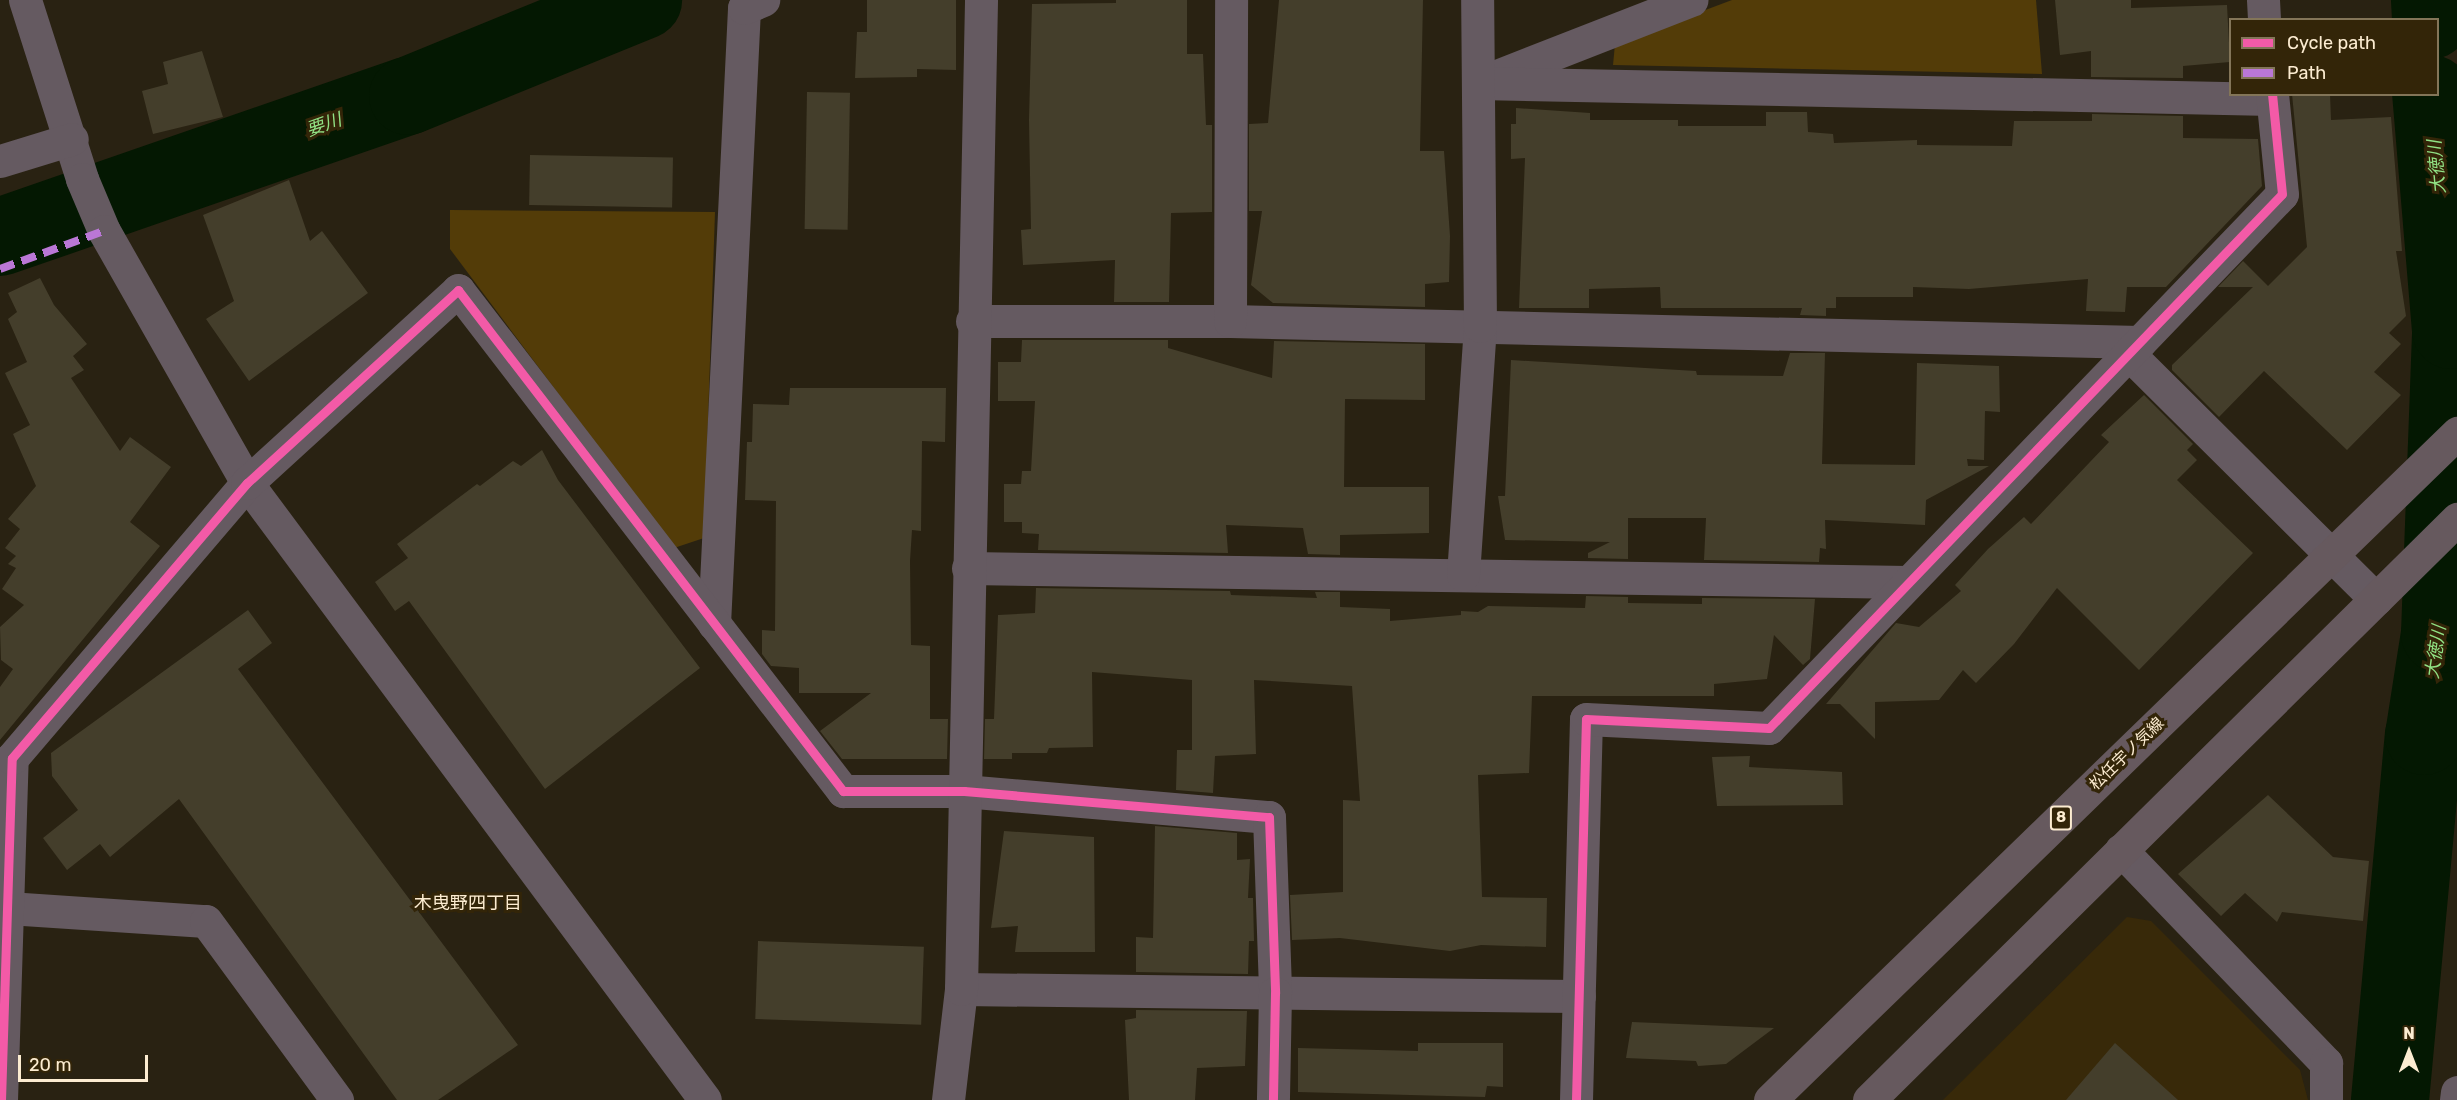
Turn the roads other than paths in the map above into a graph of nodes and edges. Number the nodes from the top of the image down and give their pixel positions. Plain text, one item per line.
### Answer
1 (26, 0) edge
2 (762, 0) edge
3 (981, 0) edge
4 (1231, 0) edge
5 (1477, 0) edge
6 (1690, 0) edge
7 (2263, 0) edge
8 (2264, 18) edge
9 (1478, 83) junction
10 (2272, 97) edge
11 (72, 139) junction
12 (0, 161) edge
13 (972, 321) junction
14 (1230, 321) junction
15 (1480, 326) junction
16 (2134, 348) junction
17 (2457, 432) edge
18 (247, 483) junction
19 (2457, 519) edge
20 (2343, 545) junction
21 (968, 568) junction
22 (1463, 575) junction
23 (1908, 582) junction
24 (2369, 605) junction
25 (714, 624) junction
26 (964, 791) junction
27 (2121, 850) junction
28 (8, 908) junction
29 (961, 989) junction
30 (1275, 993) junction
31 (1579, 996) junction
32 (2457, 1092) edge
33 (1, 1100) edge
34 (337, 1100) edge
35 (705, 1100) edge
36 (948, 1100) edge
37 (1274, 1100) edge
38 (1576, 1100) edge
39 (1770, 1100) edge
40 (1869, 1100) edge
41 (2326, 1100) edge
42 (2456, 1100) edge

1 - 11 street
2 - 25 street
3 - 13 street
4 - 14 street
5 - 9 street
6 - 9 street
7 - 8 street
9 - 10 street
9 - 15 street
10 - 16 street
11 - 12 street
11 - 18 street
13 - 14 street
13 - 21 street
14 - 15 street
15 - 16 street
15 - 22 street
16 - 20 street
16 - 23 street
17 - 20 main road, 松任宇ノ気線 / 8
18 - 25 street
18 - 28 street
18 - 35 street
19 - 24 main road
20 - 24 street
20 - 39 main road, 松任宇ノ気線 / 8
21 - 22 street
21 - 26 street
22 - 23 street
23 - 31 street
24 - 27 main road
25 - 26 street
26 - 29 street
26 - 30 street
27 - 40 main road
27 - 41 street
28 - 33 street
28 - 34 street
29 - 30 street
29 - 36 street
30 - 31 street
30 - 37 street
31 - 38 street
32 - 42 street

